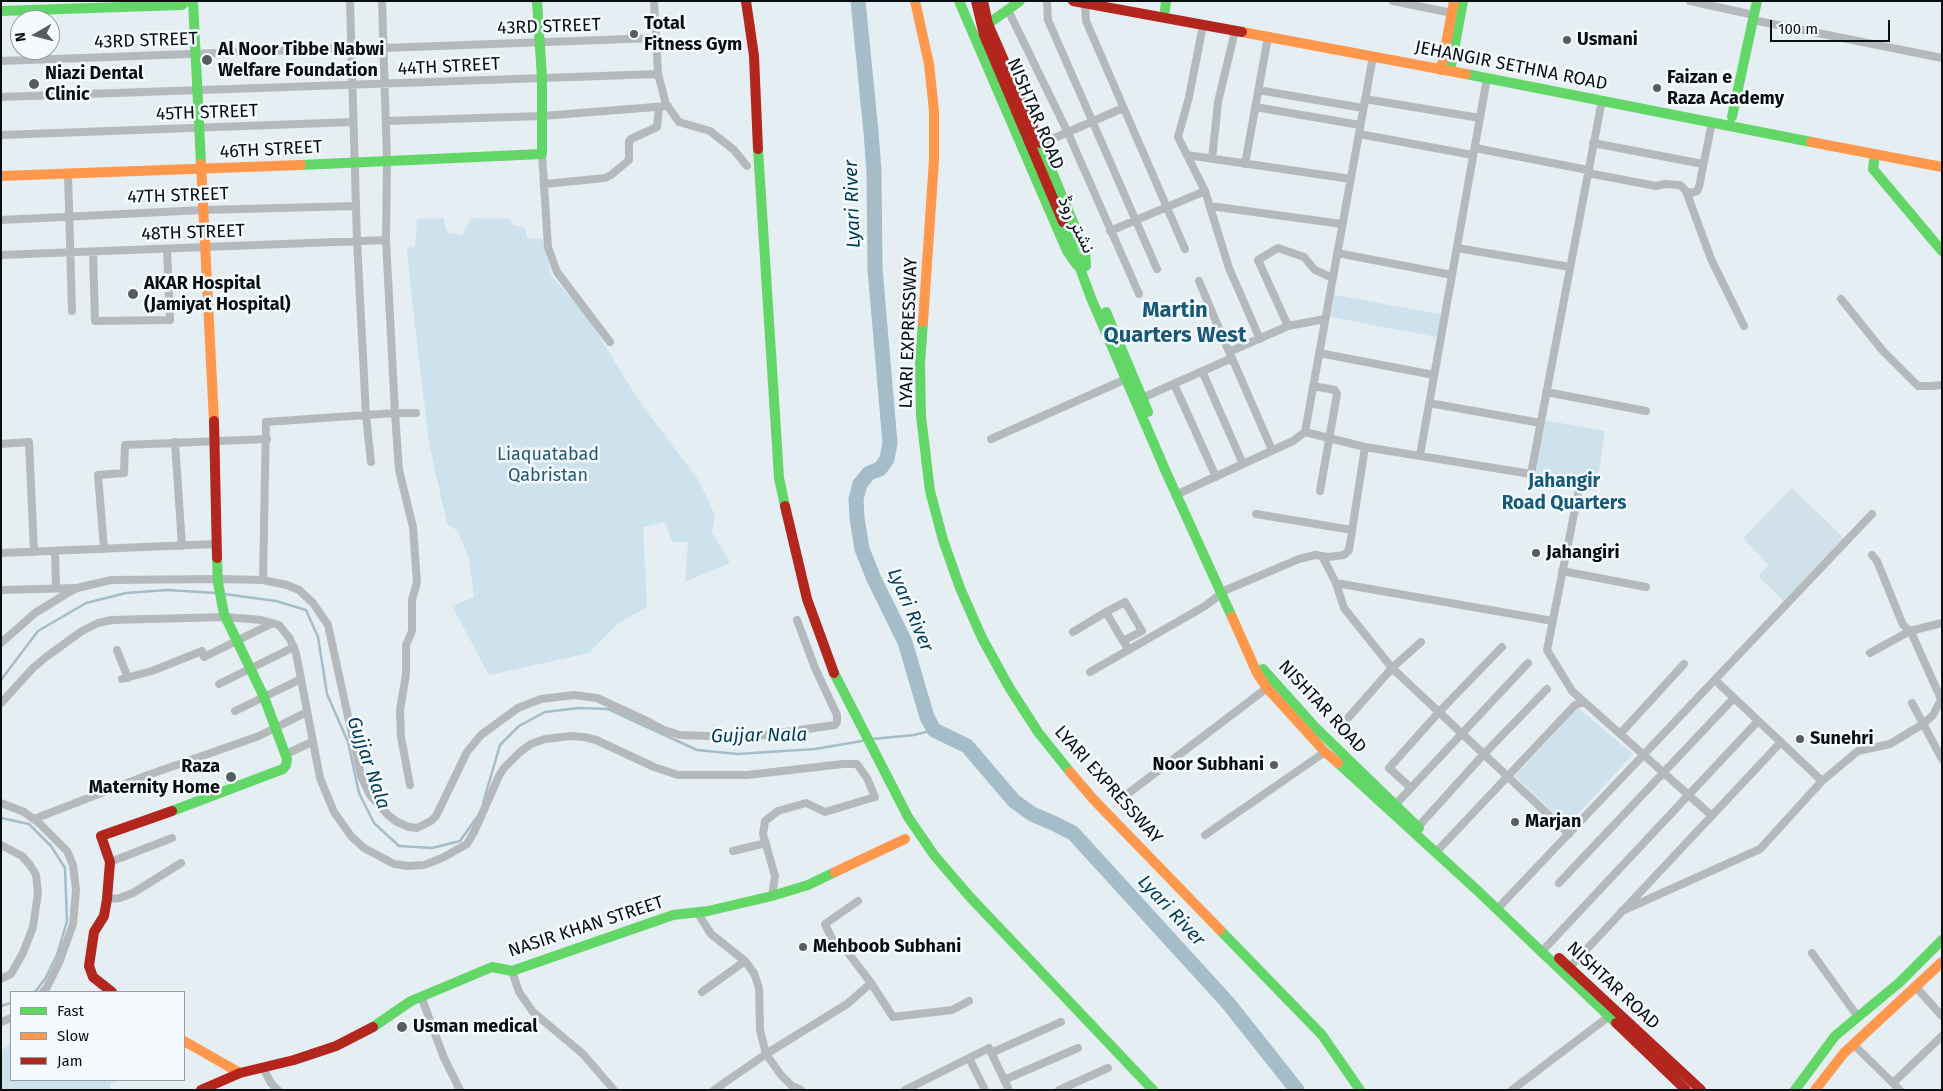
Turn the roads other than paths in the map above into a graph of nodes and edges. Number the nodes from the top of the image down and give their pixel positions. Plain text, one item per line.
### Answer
1 (186, 1) edge
2 (193, 1) edge
3 (350, 1) edge
4 (382, 1) edge
5 (537, 1) edge
6 (654, 1) edge
7 (746, 1) edge
8 (915, 1) edge
9 (958, 1) edge
10 (976, 1) edge
11 (983, 1) edge
12 (1020, 1) edge
13 (1047, 1) edge
14 (1072, 1) edge
15 (1123, 1) edge
16 (1393, 1) edge
17 (1454, 1) edge
18 (1463, 1) edge
19 (1690, 1) edge
20 (1757, 1) edge
21 (1086, 4) junction
22 (1165, 5) edge
23 (1008, 10) junction
24 (1, 11) edge
25 (1452, 13) junction
26 (1753, 18) junction
27 (988, 24) junction
28 (1203, 25) junction
29 (1235, 31) junction
30 (1268, 37) junction
31 (656, 38) junction
32 (540, 42) junction
33 (352, 48) junction
34 (384, 48) junction
35 (195, 54) junction
36 (1373, 56) junction
37 (1942, 58) edge
38 (1, 60) edge
39 (1446, 66) junction
40 (658, 74) junction
41 (542, 78) junction
42 (1487, 78) junction
43 (353, 85) junction
44 (385, 85) junction
45 (197, 90) junction
46 (1258, 90) junction
47 (1, 97) edge
48 (1365, 99) junction
49 (1602, 100) junction
50 (668, 106) junction
51 (659, 107) junction
52 (1255, 107) junction
53 (1122, 108) junction
54 (1363, 108) junction
55 (542, 116) junction
56 (1732, 117) junction
57 (1480, 118) junction
58 (386, 121) junction
59 (354, 122) junction
60 (1092, 122) junction
61 (1712, 122) junction
62 (1360, 125) junction
63 (199, 128) junction
64 (1068, 133) junction
65 (1359, 134) junction
66 (1, 135) edge
67 (1593, 143) junction
68 (1041, 144) junction
69 (1474, 152) junction
70 (542, 154) junction
71 (1875, 154) junction
72 (1187, 155) junction
73 (1212, 159) junction
74 (1942, 159) edge
75 (387, 162) junction
76 (354, 163) junction
77 (1245, 164) junction
78 (1703, 164) junction
79 (747, 166) dead end
80 (1942, 167) edge
81 (200, 170) junction
82 (1588, 170) junction
83 (68, 174) junction
84 (1, 176) edge
85 (1351, 179) junction
86 (545, 184) junction
87 (1205, 191) junction
88 (1686, 191) junction
89 (356, 206) junction
90 (1210, 206) junction
91 (1165, 208) junction
92 (202, 210) junction
93 (70, 216) junction
94 (1, 220) edge
95 (1135, 220) junction
96 (1342, 224) junction
97 (1110, 231) junction
98 (386, 240) junction
99 (357, 241) junction
100 (204, 247) junction
101 (1457, 248) junction
102 (167, 249) junction
103 (1185, 249) dead end
104 (1942, 251) edge
105 (93, 252) junction
106 (70, 253) junction
107 (1337, 253) junction
108 (1, 255) edge
109 (1085, 267) junction
110 (1570, 267) junction
111 (1157, 269) dead end
112 (1452, 275) junction
113 (1333, 278) junction
114 (1199, 281) dead end
115 (1139, 294) dead end
116 (1841, 299) dead end
117 (72, 311) dead end
118 (1325, 319) junction
119 (1288, 326) junction
120 (1744, 326) dead end
121 (1260, 339) junction
122 (610, 342) dead end
123 (1319, 354) junction
124 (1231, 355) junction
125 (1202, 372) junction
126 (1434, 375) junction
127 (1126, 379) junction
128 (1174, 384) junction
129 (1942, 384) edge
130 (1313, 386) junction
131 (1546, 392) junction
132 (1142, 398) junction
133 (1429, 403) junction
134 (1646, 411) dead end
135 (395, 412) junction
136 (416, 413) dead end
137 (366, 415) junction
138 (1541, 423) junction
139 (1305, 432) junction
140 (1329, 438) junction
141 (267, 439) junction
142 (991, 439) dead end
143 (175, 442) junction
144 (215, 442) junction
145 (1, 444) edge
146 (1365, 447) junction
147 (1272, 450) junction
148 (1420, 455) junction
149 (371, 462) dead end
150 (1243, 464) junction
151 (1216, 477) junction
152 (1579, 489) dead end
153 (1320, 490) dead end
154 (1182, 492) junction
155 (1256, 514) dead end
156 (1872, 514) dead end
157 (1352, 530) junction
158 (216, 544) junction
159 (182, 546) junction
160 (104, 549) junction
161 (55, 551) junction
162 (34, 552) junction
163 (1, 553) edge
164 (1322, 556) junction
165 (1872, 556) dead end
166 (1562, 571) junction
167 (263, 580) junction
168 (218, 581) junction
169 (1336, 583) junction
170 (1646, 587) dead end
171 (56, 588) junction
172 (77, 588) junction
173 (1, 590) edge
174 (1223, 592) junction
175 (1106, 612) junction
176 (225, 616) junction
177 (797, 620) dead end
178 (1553, 621) junction
179 (273, 623) junction
180 (1942, 623) edge
181 (1910, 631) junction
182 (1074, 632) dead end
183 (238, 641) junction
184 (1123, 641) junction
185 (1420, 642) dead end
186 (1, 643) edge
187 (294, 647) junction
188 (1502, 647) dead end
189 (117, 650) dead end
190 (1129, 650) junction
191 (1870, 653) dead end
192 (1528, 663) dead end
193 (1684, 664) dead end
194 (251, 668) junction
195 (1392, 668) junction
196 (1090, 672) dead end
197 (301, 679) junction
198 (1715, 680) junction
199 (219, 684) dead end
200 (1267, 688) junction
201 (1547, 689) dead end
202 (264, 697) junction
203 (1734, 698) junction
204 (1942, 699) edge
205 (1584, 702) junction
206 (1, 703) edge
207 (1912, 703) dead end
208 (235, 711) dead end
209 (307, 712) junction
210 (1439, 712) junction
211 (1348, 718) dead end
212 (1758, 721) junction
213 (1923, 724) junction
214 (276, 727) junction
215 (1461, 733) junction
216 (1620, 734) junction
217 (312, 742) junction
218 (1781, 742) junction
219 (1325, 752) junction
220 (286, 754) junction
221 (1483, 755) junction
222 (1644, 755) junction
223 (1942, 759) edge
224 (1663, 773) junction
225 (1507, 777) junction
226 (1822, 781) junction
227 (410, 785) dead end
228 (1411, 788) junction
229 (1126, 795) dead end
230 (1688, 795) junction
231 (1, 803) edge
232 (1395, 805) junction
233 (1712, 816) junction
234 (34, 819) junction
235 (1418, 827) junction
236 (1569, 834) junction
237 (1205, 835) dead end
238 (172, 838) dead end
239 (905, 839) dead end
240 (766, 843) junction
241 (1, 845) edge
242 (1440, 848) junction
243 (734, 851) dead end
244 (110, 862) junction
245 (182, 863) dead end
246 (1559, 883) dead end
247 (772, 896) junction
248 (107, 899) junction
249 (858, 901) dead end
250 (1501, 905) junction
251 (1622, 911) junction
252 (697, 912) junction
253 (1942, 940) edge
254 (1546, 947) junction
255 (1812, 953) dead end
256 (745, 962) junction
257 (1942, 962) edge
258 (1569, 968) junction
259 (512, 971) junction
260 (1, 979) edge
261 (870, 983) junction
262 (1915, 986) junction
263 (44, 991) edge
264 (111, 991) edge
265 (702, 992) dead end
266 (421, 996) junction
267 (969, 1001) dead end
268 (1612, 1013) junction
269 (1858, 1016) junction
270 (1942, 1016) edge
271 (1061, 1022) dead end
272 (1942, 1036) edge
273 (185, 1042) edge
274 (1854, 1044) junction
275 (1078, 1048) dead end
276 (991, 1053) junction
277 (766, 1054) junction
278 (970, 1058) junction
279 (263, 1068) junction
280 (1108, 1068) dead end
281 (240, 1074) junction
282 (1004, 1080) junction
283 (1893, 1083) junction
284 (1795, 1088) edge
285 (200, 1090) edge
286 (278, 1090) edge
287 (460, 1090) edge
288 (614, 1090) edge
289 (714, 1090) edge
290 (801, 1090) edge
291 (905, 1090) edge
292 (985, 1090) edge
293 (1009, 1090) edge
294 (1059, 1090) edge
295 (1153, 1090) edge
296 (1360, 1090) edge
297 (1512, 1090) edge
298 (1686, 1090) edge
299 (1701, 1090) edge
300 (1815, 1090) edge
301 (1900, 1090) edge

1 - 24 main road
2 - 35 main road
3 - 33 street
4 - 34 street
5 - 32 main road
6 - 31 street
7 - 295 main road
8 - 296 main road, LYARI EXPRESSWAY
9 - 109 main road, نشتر روڈ
10 - 109 main road, NISHTAR ROAD
11 - 27 main road, نشتر روڈ
12 - 23 main road
13 - 60 street
14 - 21 main road, JEHANGIR SETHNA ROAD
15 - 22 main road, JEHANGIR SETHNA ROAD
16 - 25 street
17 - 25 main road
18 - 39 main road
19 - 26 street
20 - 26 main road
21 - 28 main road, JEHANGIR SETHNA ROAD
21 - 53 street
22 - 39 main road, JEHANGIR SETHNA ROAD
23 - 27 main road
23 - 64 street
25 - 39 main road
26 - 37 street
26 - 56 main road
27 - 68 main road, نشتر روڈ
28 - 29 main road, JEHANGIR SETHNA ROAD
28 - 72 street
29 - 30 main road, JEHANGIR SETHNA ROAD
29 - 73 street
30 - 36 main road, JEHANGIR SETHNA ROAD
30 - 46 street
31 - 32 street, 43RD STREET
31 - 40 street
32 - 34 street, 43RD STREET
32 - 41 main road
33 - 35 street, 43RD STREET
33 - 43 street
34 - 44 street
35 - 38 street, 43RD STREET
35 - 45 main road
36 - 39 main road, JEHANGIR SETHNA ROAD
36 - 48 street
39 - 42 main road, JEHANGIR SETHNA ROAD
39 - 56 main road, JEHANGIR SETHNA ROAD
40 - 41 street, 44TH STREET
40 - 50 street
41 - 44 street, 44TH STREET
41 - 55 main road
42 - 49 main road, JEHANGIR SETHNA ROAD
42 - 57 street
43 - 44 street, 44TH STREET
43 - 45 street, 44TH STREET
43 - 59 street
44 - 58 street
45 - 47 street, 44TH STREET
45 - 63 main road
46 - 52 street
46 - 54 street
48 - 54 street
48 - 57 street
49 - 61 main road, JEHANGIR SETHNA ROAD
49 - 67 street
50 - 51 street
50 - 79 street
51 - 55 street
51 - 86 street
52 - 62 street
52 - 77 street
53 - 60 street
53 - 91 street
54 - 62 street
55 - 58 street
55 - 70 main road
56 - 74 main road, JEHANGIR SETHNA ROAD
57 - 69 street
58 - 75 street
59 - 63 street, 45TH STREET
59 - 76 street
60 - 64 street
60 - 95 street
61 - 71 main road, JEHANGIR SETHNA ROAD
61 - 78 street
62 - 65 street
63 - 66 street, 45TH STREET
63 - 81 main road
64 - 68 street
64 - 97 street
65 - 69 street
65 - 85 street
67 - 78 street
67 - 82 street
68 - 109 main road, نشتر روڈ
69 - 82 street
69 - 101 street
70 - 75 main road, 46TH STREET
70 - 86 street
71 - 80 main road, JEHANGIR SETHNA ROAD
71 - 104 main road
72 - 73 street
72 - 87 street
73 - 77 street
75 - 76 main road, 46TH STREET
75 - 98 street
76 - 81 main road, 46TH STREET
76 - 89 street
77 - 85 street
78 - 88 street
81 - 83 main road, 46TH STREET
81 - 92 main road
82 - 88 street
82 - 110 street
83 - 84 main road, 46TH STREET
83 - 93 street
85 - 96 street
86 - 122 street
87 - 90 street
87 - 91 street
88 - 120 street
89 - 92 street, 47TH STREET
89 - 99 street
90 - 96 street
90 - 121 street
91 - 95 street
91 - 103 street
92 - 93 street, 47TH STREET
92 - 100 main road
93 - 94 street, 47TH STREET
93 - 106 street
95 - 97 street
95 - 111 street
96 - 107 street
97 - 115 street
98 - 99 street, 48TH STREET
98 - 135 street
99 - 100 street, 48TH STREET
99 - 137 street
100 - 102 street, 48TH STREET
100 - 144 main road
101 - 110 street
101 - 112 street
102 - 105 street, 48TH STREET
102 - 105 street
105 - 106 street, 48TH STREET
106 - 108 street, 48TH STREET
106 - 117 street
107 - 112 street
107 - 113 street
109 - 127 main road, NISHTAR ROAD
109 - 132 main road, NISHTAR ROAD
110 - 131 street
112 - 126 street
113 - 118 street
113 - 119 street
114 - 124 street
116 - 129 street
118 - 119 street
118 - 123 street
119 - 121 street
121 - 124 street
123 - 126 street
123 - 130 street
124 - 125 street
124 - 147 street
125 - 128 street
125 - 150 street
126 - 133 street
127 - 142 street
127 - 174 main road, NISHTAR ROAD
128 - 132 street
128 - 151 street
130 - 139 street
130 - 140 street
131 - 134 street
131 - 138 street
132 - 154 main road, NISHTAR ROAD
133 - 138 street
133 - 148 street
135 - 136 street
135 - 137 street
135 - 227 street
137 - 141 street
137 - 149 street
138 - 148 street
139 - 140 street
139 - 147 street
140 - 146 street
140 - 153 street
141 - 144 street
141 - 167 street
143 - 144 street
143 - 159 street
143 - 160 street
144 - 158 main road
145 - 162 street
146 - 148 street
146 - 157 street
147 - 150 street
150 - 151 street
151 - 154 street
152 - 166 street
154 - 174 main road, NISHTAR ROAD
155 - 157 street
156 - 198 street
157 - 164 street
158 - 159 street
158 - 168 main road
159 - 160 street
160 - 161 street
161 - 162 street
161 - 171 street
162 - 163 street
164 - 169 street
164 - 174 street
165 - 181 street
166 - 170 street
166 - 178 street
167 - 168 street
167 - 177 street
168 - 172 street
168 - 176 main road
169 - 178 street
169 - 195 street
171 - 172 street
171 - 173 street
172 - 186 street
174 - 190 street
174 - 200 main road, NISHTAR ROAD
174 - 232 main road, NISHTAR ROAD
175 - 182 street
175 - 184 street
175 - 184 street
176 - 179 street
176 - 183 main road
176 - 206 street
178 - 205 street
179 - 183 street
179 - 187 street
180 - 181 street
181 - 191 street
181 - 204 street
183 - 189 street
183 - 194 main road
184 - 190 street
185 - 195 street
187 - 194 street
187 - 197 street
188 - 210 street
190 - 196 street
192 - 215 street
193 - 216 street
194 - 199 street
194 - 202 main road
195 - 210 street
195 - 211 street
197 - 202 street
197 - 209 street
198 - 203 street
198 - 222 street
200 - 219 main road, NISHTAR ROAD
200 - 229 street
201 - 221 street
202 - 208 street
202 - 214 main road
203 - 212 street
203 - 224 street
204 - 213 street
205 - 216 street
205 - 225 street
207 - 213 street
209 - 214 street
209 - 217 street
210 - 215 street
210 - 228 street
212 - 218 street
212 - 230 street
213 - 223 street
213 - 226 street
214 - 220 main road
214 - 234 street
215 - 221 street
215 - 228 street
216 - 222 street
217 - 220 street
217 - 240 street
218 - 226 street
218 - 233 street
219 - 237 street
219 - 268 main road, NISHTAR ROAD
220 - 244 main road
221 - 225 street
221 - 235 street
222 - 224 street
222 - 236 street
224 - 230 street
224 - 246 street
225 - 236 street
225 - 242 street
226 - 251 street
228 - 232 street
230 - 233 street
230 - 254 street
231 - 234 street
232 - 235 main road, NISHTAR ROAD
233 - 251 street
234 - 263 street
235 - 242 main road, NISHTAR ROAD
236 - 250 street
238 - 244 street
239 - 247 main road, NASIR KHAN STREET
240 - 243 street
240 - 247 street
241 - 260 street
242 - 250 main road, NISHTAR ROAD
244 - 248 main road
245 - 248 street
247 - 252 main road, NASIR KHAN STREET
248 - 264 main road
249 - 261 street
250 - 254 main road, NISHTAR ROAD
251 - 258 street
252 - 256 street
252 - 259 main road, NASIR KHAN STREET
253 - 269 main road
254 - 258 main road, NISHTAR ROAD
255 - 269 street
256 - 265 street
256 - 277 street
257 - 262 main road
258 - 268 main road, NISHTAR ROAD
259 - 266 main road, NASIR KHAN STREET
259 - 288 street
261 - 267 street
261 - 277 street
262 - 270 street
262 - 274 main road
266 - 279 main road, NASIR KHAN STREET
266 - 287 street
268 - 297 street
268 - 298 main road, NISHTAR ROAD
268 - 299 main road, NISHTAR ROAD
269 - 284 main road
271 - 276 street
272 - 283 street
273 - 281 main road
274 - 283 street
274 - 300 main road
275 - 282 street
276 - 278 street
276 - 282 street
277 - 289 street
277 - 290 street
278 - 291 street
278 - 292 street
279 - 281 main road, NASIR KHAN STREET
279 - 286 street
280 - 294 street
281 - 285 main road, NASIR KHAN STREET
282 - 293 street
283 - 301 street

